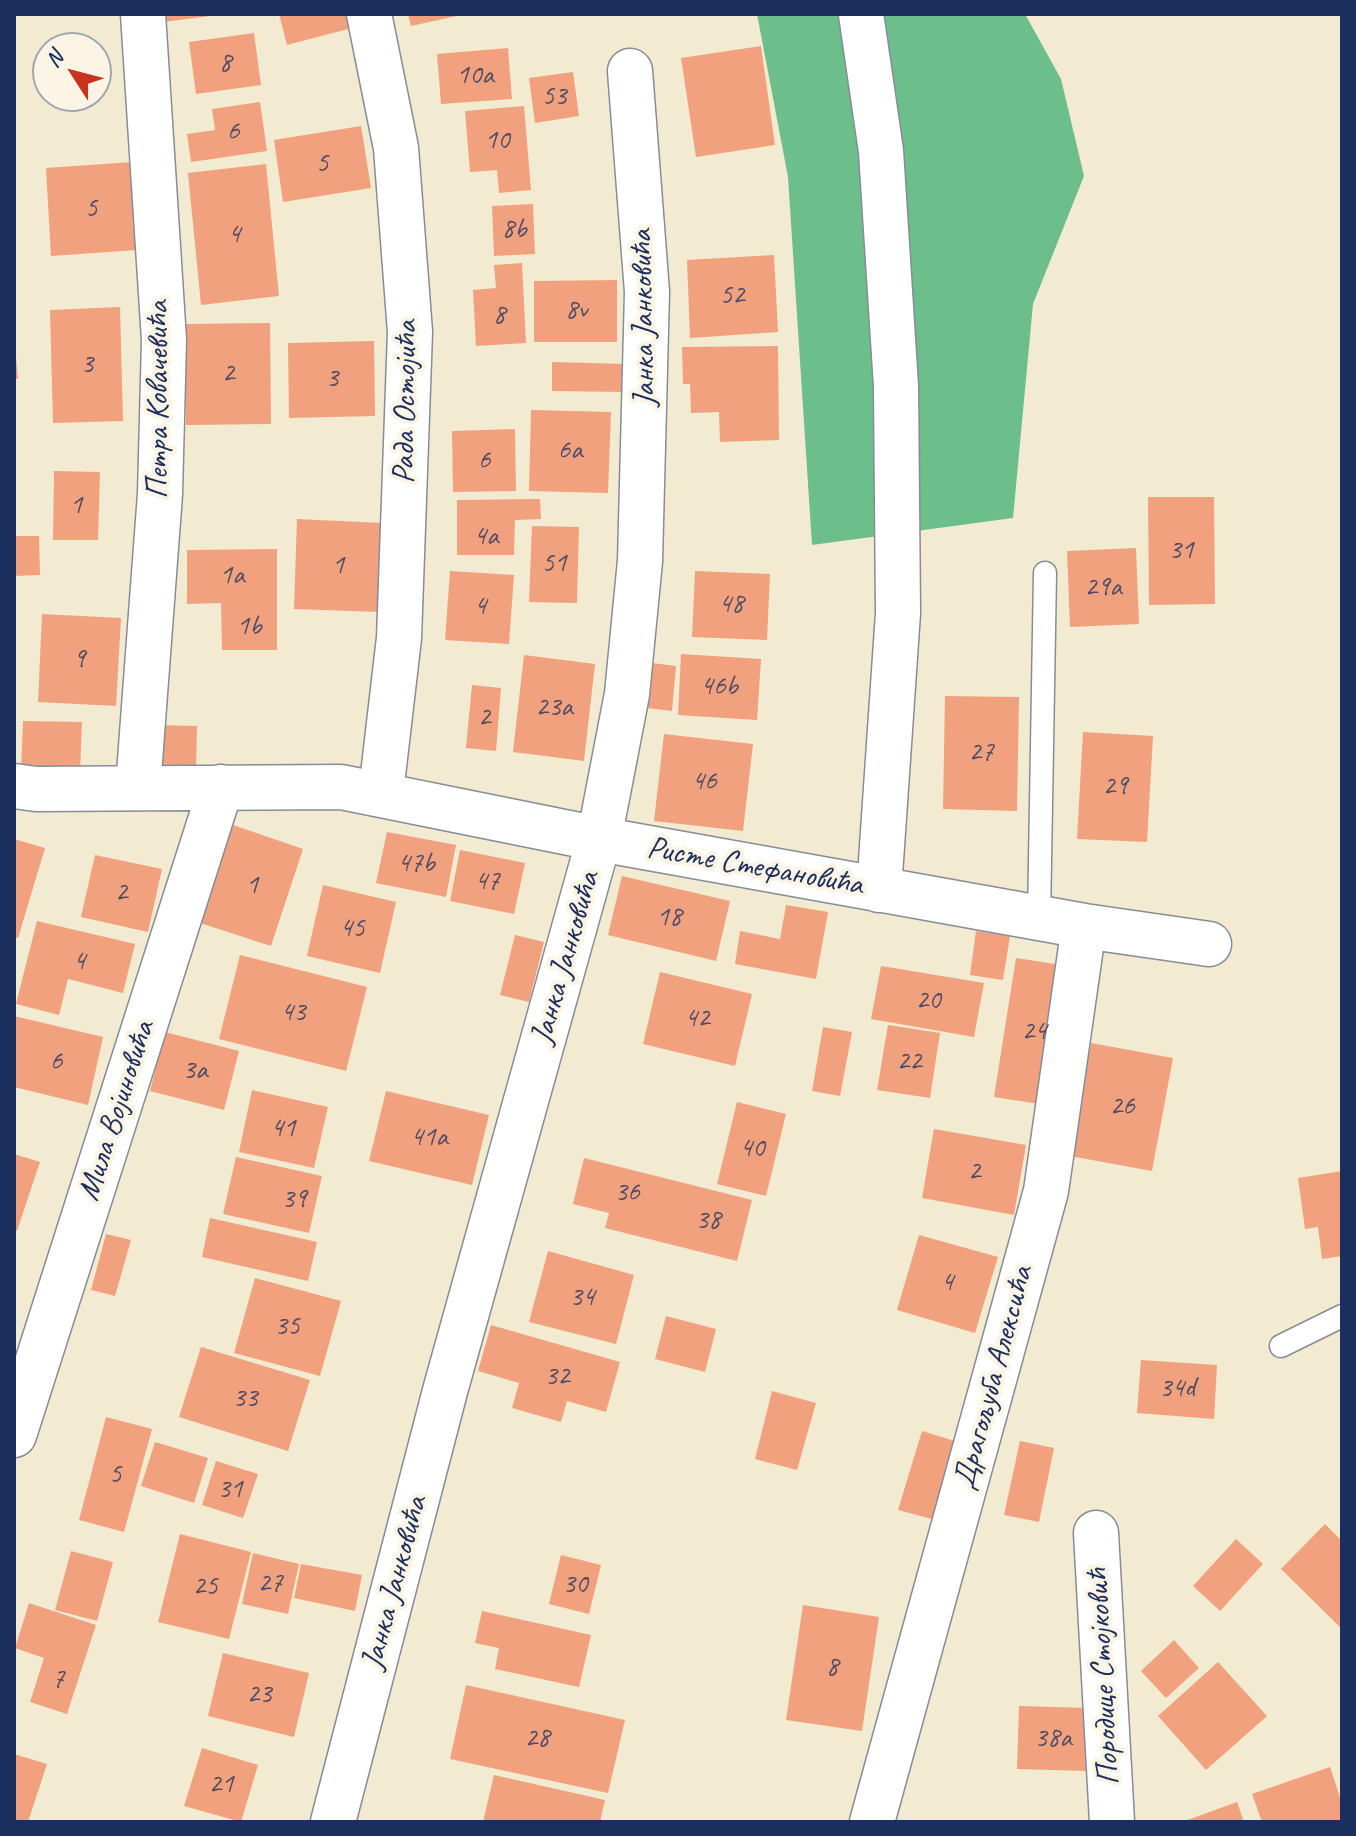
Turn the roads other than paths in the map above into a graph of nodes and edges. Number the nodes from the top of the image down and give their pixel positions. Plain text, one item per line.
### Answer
1 (143, 14) edge
2 (369, 14) edge
3 (861, 14) edge
4 (630, 71) dead end
5 (1045, 573) dead end
6 (14, 786) edge
7 (138, 787) junction
8 (221, 787) junction
9 (381, 792) junction
10 (599, 839) junction
11 (879, 890) junction
12 (1039, 918) junction
13 (1084, 926) junction
14 (1209, 944) dead end
15 (1342, 1316) edge
16 (1281, 1346) dead end
17 (14, 1435) edge
18 (1096, 1533) dead end
19 (333, 1822) edge
20 (872, 1822) edge
21 (1112, 1822) edge

1 - 7 street, Петра Ковачевића
2 - 9 street, Рада Остојића
3 - 11 street
4 - 10 street, Јанка Јанковића
5 - 12 lane
6 - 7 street, Ристе Стефановића
7 - 8 street, Ристе Стефановића
8 - 9 street, Ристе Стефановића
8 - 17 street, Мила Војиновића
9 - 10 street, Ристе Стефановића
10 - 11 street, Ристе Стефановића
10 - 19 street, Јанка Јанковића
11 - 12 street, Ристе Стефановића
12 - 13 street, Ристе Стефановића
13 - 14 street, Ристе Стефановића
13 - 20 street, Драгољуба Алексића
15 - 16 lane
18 - 21 street, Породице Стојковић

